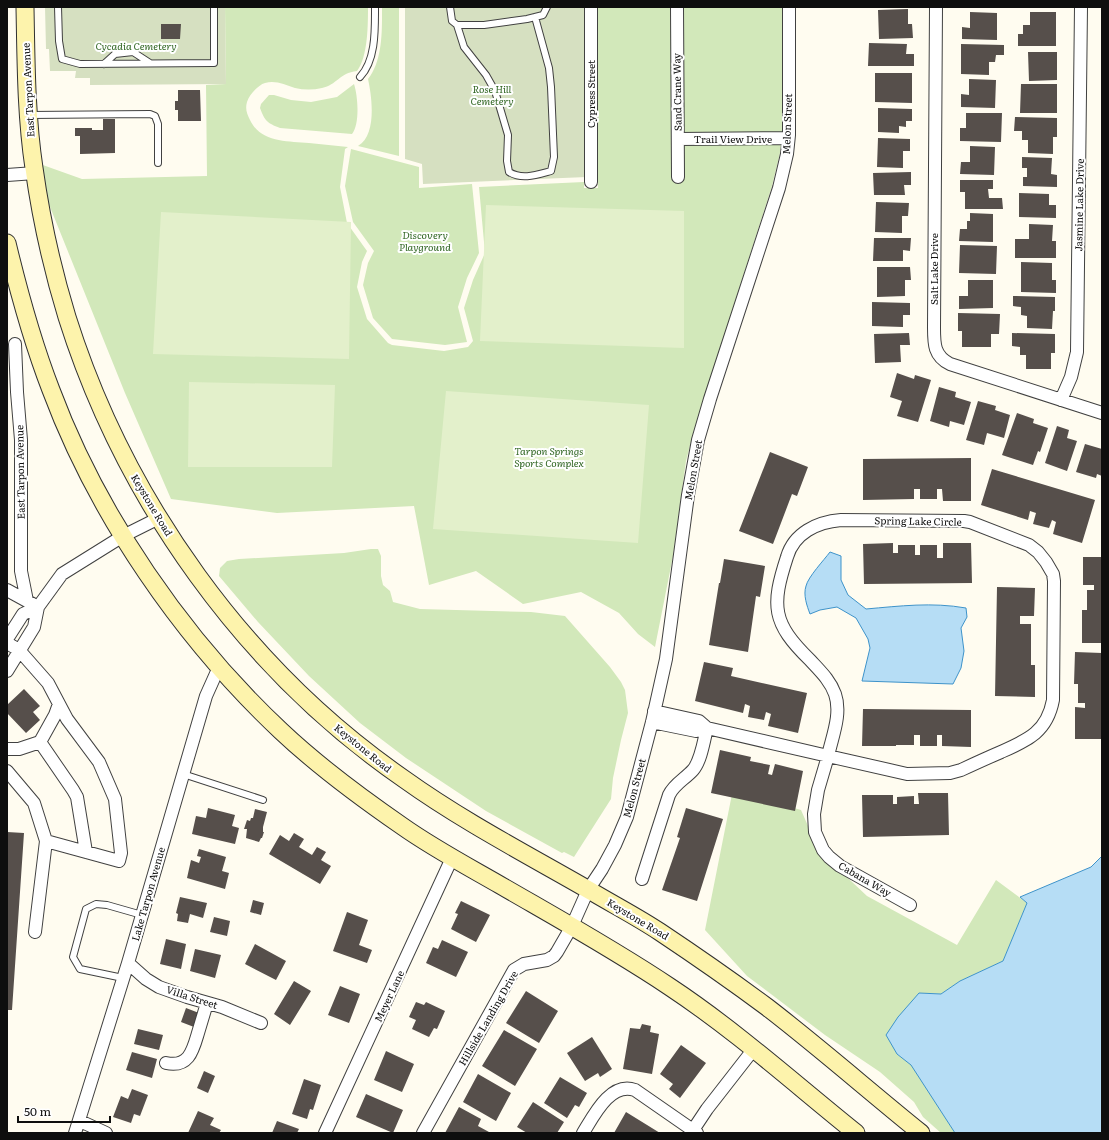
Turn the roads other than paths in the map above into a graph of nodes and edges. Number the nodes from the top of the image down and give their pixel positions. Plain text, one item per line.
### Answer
1 (25, 7) edge
2 (58, 7) edge
3 (214, 7) edge
4 (375, 7) edge
5 (450, 7) edge
6 (547, 7) edge
7 (591, 7) edge
8 (677, 7) edge
9 (789, 7) edge
10 (936, 7) edge
11 (1081, 7) edge
12 (535, 17) junction
13 (457, 25) junction
14 (104, 64) junction
15 (152, 64) junction
16 (360, 77) dead end
17 (28, 114) junction
18 (788, 138) junction
19 (678, 139) junction
20 (158, 163) dead end
21 (35, 172) junction
22 (7, 175) edge
23 (678, 177) dead end
24 (591, 182) dead end
25 (7, 243) edge
26 (15, 344) dead end
27 (1061, 400) junction
28 (1102, 413) edge
29 (159, 518) junction
30 (123, 536) junction
31 (7, 590) edge
32 (27, 601) junction
33 (38, 606) junction
34 (7, 639) edge
35 (7, 643) edge
36 (19, 650) junction
37 (218, 667) junction
38 (7, 671) edge
39 (59, 704) junction
40 (653, 716) junction
41 (707, 728) junction
42 (40, 742) junction
43 (7, 749) edge
44 (828, 756) junction
45 (7, 771) edge
46 (183, 774) junction
47 (263, 800) dead end
48 (46, 841) junction
49 (86, 852) junction
50 (452, 858) junction
51 (642, 879) dead end
52 (588, 890) junction
53 (910, 905) dead end
54 (142, 915) junction
55 (572, 926) junction
56 (35, 932) dead end
57 (128, 963) junction
58 (123, 978) junction
59 (207, 1002) junction
60 (261, 1023) dead end
61 (753, 1050) junction
62 (166, 1063) dead end
63 (80, 1121) junction
64 (695, 1132) edge
65 (75, 1133) edge
66 (106, 1133) edge
67 (325, 1133) edge
68 (423, 1133) edge
69 (583, 1133) edge
70 (856, 1133) edge
71 (921, 1133) edge

1 - 17 main road, East Tarpon Avenue
2 - 14 lane
3 - 15 lane
4 - 16 lane
5 - 13 lane
6 - 12 lane
7 - 24 street, Cypress Street
8 - 19 street, Sand Crane Way
9 - 18 street, Melon Street
10 - 27 street, Salt Lake Drive
11 - 27 street, Jasmine Lake Drive
12 - 13 lane
12 - 13 lane
14 - 15 lane
14 - 15 lane
17 - 20 lane
17 - 21 main road, East Tarpon Avenue
18 - 19 street, Trail View Drive
18 - 40 street, Melon Street
19 - 23 street, Sand Crane Way
21 - 22 street
21 - 29 main road, Keystone Road
25 - 30 main road
26 - 32 street, East Tarpon Avenue
27 - 28 street, Salt Lake Drive
29 - 30 street
29 - 52 main road, Keystone Road
30 - 33 street
30 - 37 main road
31 - 32 street
32 - 33 street
33 - 34 street
33 - 36 street
35 - 36 street
36 - 38 street
36 - 39 street
37 - 46 street, Lake Tarpon Avenue
37 - 50 main road
39 - 42 street
39 - 49 street
40 - 41 street, Spring Lake Circle
40 - 52 street, Melon Street
41 - 44 street, Spring Lake Circle
41 - 51 street
42 - 43 street
42 - 49 street
44 - 44 street, Spring Lake Circle
44 - 53 street, Cabana Way
45 - 48 street
46 - 47 lane
46 - 54 street, Lake Tarpon Avenue
48 - 49 street
48 - 56 street
50 - 55 main road
50 - 67 street, Meyer Lane
52 - 55 street, Melon Street
52 - 71 main road, Keystone Road
54 - 57 street, Lake Tarpon Avenue
54 - 58 lane
55 - 61 main road
55 - 68 street, Hillside Landing Drive
57 - 58 street, Lake Tarpon Avenue
57 - 59 street, Villa Street
58 - 63 street, Lake Tarpon Avenue
59 - 60 street, Villa Street
59 - 62 street
61 - 64 street
61 - 70 main road
63 - 65 street, Lake Tarpon Avenue
63 - 66 street
64 - 69 street

